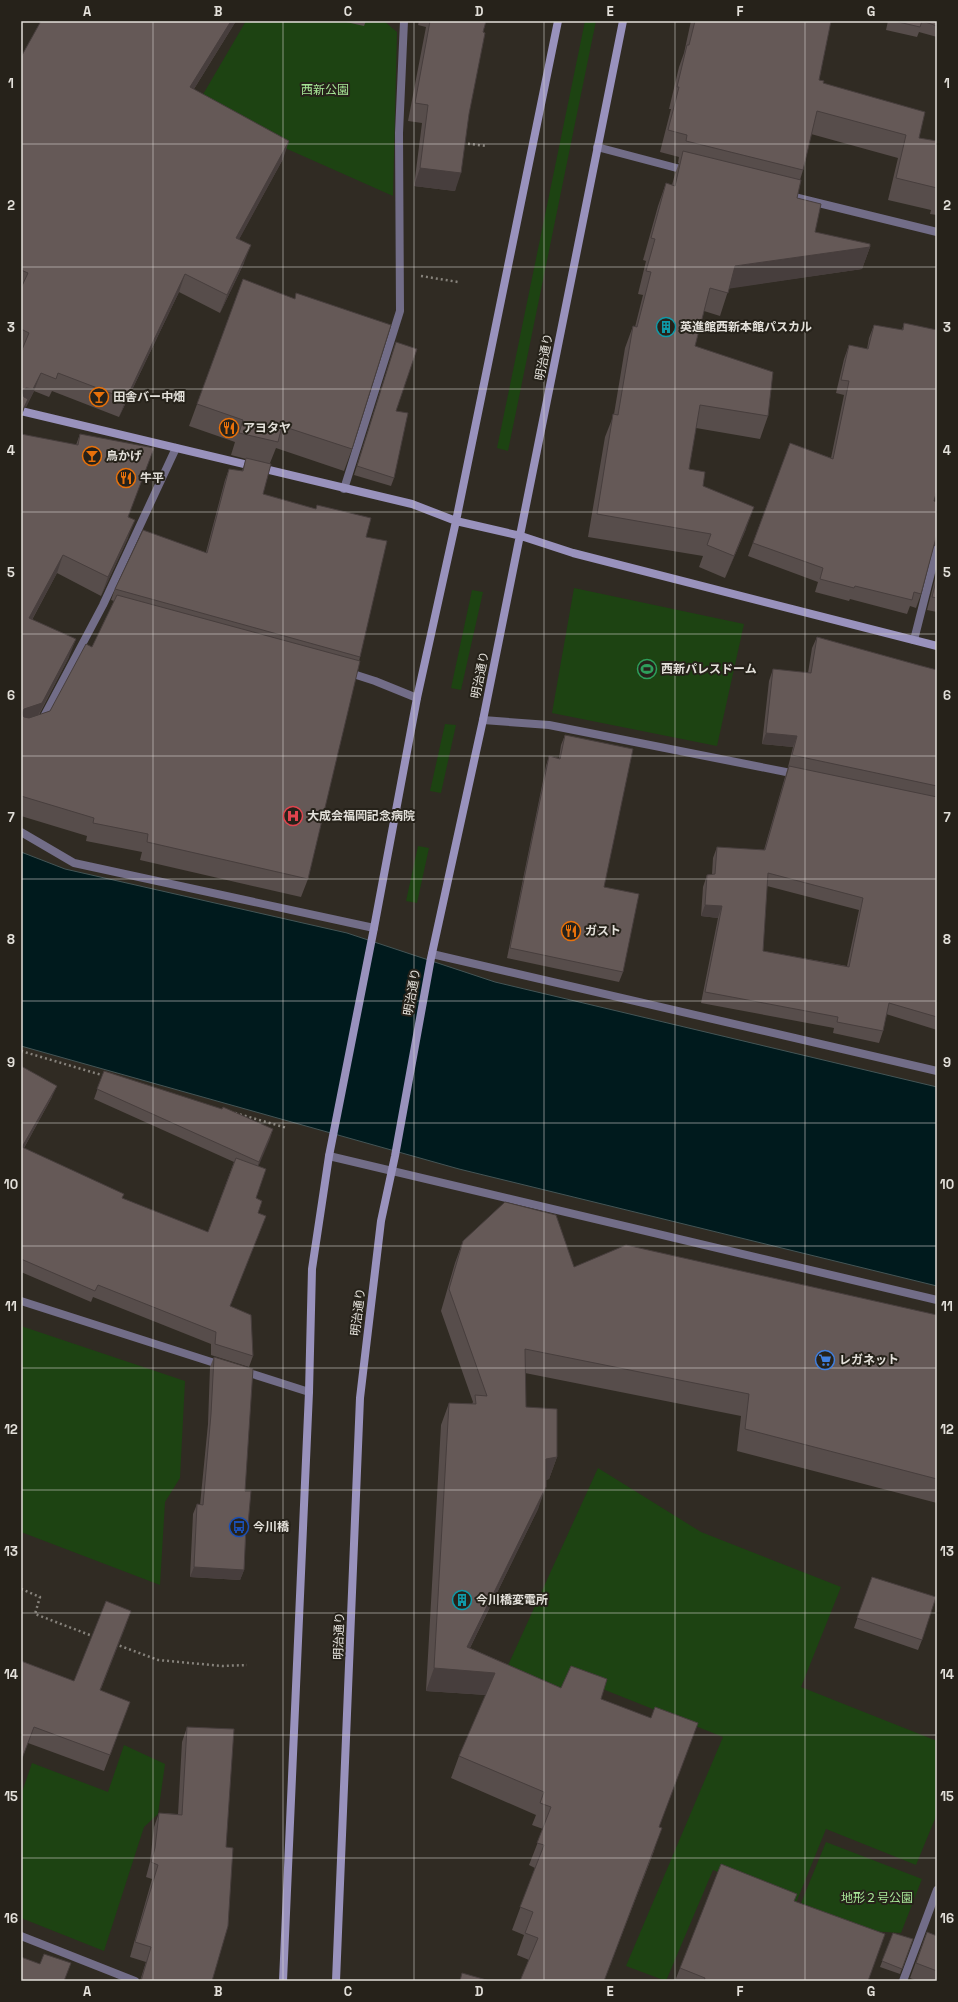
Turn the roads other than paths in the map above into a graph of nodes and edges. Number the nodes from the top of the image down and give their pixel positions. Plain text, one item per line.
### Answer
1 (404, 21) edge
2 (558, 21) edge
3 (622, 21) edge
4 (597, 147) junction
5 (698, 174) edge
6 (775, 192) edge
7 (937, 232) edge
8 (21, 411) edge
9 (176, 448) junction
10 (344, 489) junction
11 (456, 521) junction
12 (521, 536) junction
13 (937, 549) edge
14 (914, 640) junction
15 (937, 646) edge
16 (340, 670) edge
17 (417, 698) junction
18 (483, 720) junction
19 (33, 728) edge
20 (806, 776) edge
21 (21, 832) edge
22 (374, 928) junction
23 (431, 956) junction
24 (937, 1071) edge
25 (329, 1156) junction
26 (392, 1170) junction
27 (937, 1300) edge
28 (21, 1302) edge
29 (309, 1392) junction
30 (937, 1890) edge
31 (21, 1936) edge
32 (135, 1981) edge
33 (283, 1981) edge
34 (336, 1981) edge
35 (903, 1981) edge

1 - 10 street
2 - 11 street
3 - 4 street, 明治通り
4 - 5 street
4 - 12 street, 明治通り
6 - 7 street
8 - 9 street
9 - 10 street
9 - 19 street
10 - 11 street
11 - 12 street
11 - 17 street
12 - 14 street
12 - 18 street, 明治通り
13 - 14 street
14 - 15 street
16 - 17 street
17 - 22 street
18 - 20 street
18 - 23 street, 明治通り
21 - 22 street
22 - 25 street
23 - 24 street
23 - 26 street, 明治通り
25 - 26 street
25 - 29 street
26 - 27 street
26 - 34 street, 明治通り
28 - 29 street
29 - 33 street
30 - 35 street
31 - 32 street

